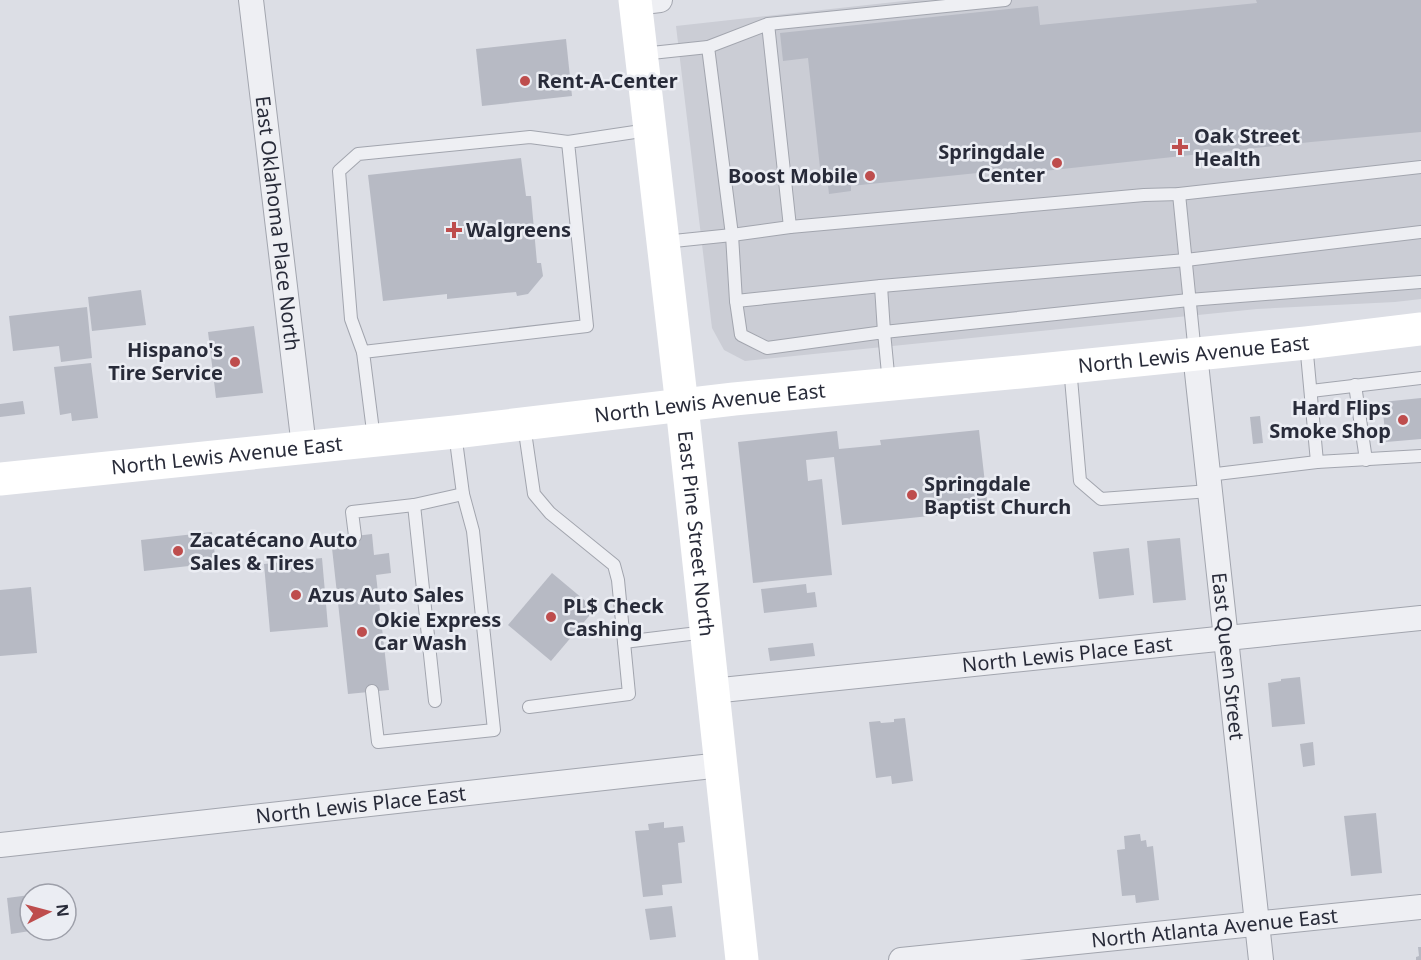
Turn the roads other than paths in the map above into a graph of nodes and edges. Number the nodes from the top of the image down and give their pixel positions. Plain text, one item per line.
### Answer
1 (251, 0) edge
2 (1005, 0) edge
3 (643, 1) edge
4 (768, 24) junction
5 (708, 47) junction
6 (641, 54) junction
7 (650, 130) junction
8 (568, 142) junction
9 (1421, 167) edge
10 (1179, 194) junction
11 (790, 227) junction
12 (1421, 232) edge
13 (732, 235) junction
14 (663, 242) junction
15 (1186, 260) junction
16 (1421, 282) edge
17 (881, 286) junction
18 (1189, 300) junction
19 (736, 301) junction
20 (1421, 329) edge
21 (885, 332) junction
22 (1306, 343) junction
23 (363, 352) junction
24 (1195, 354) junction
25 (1070, 367) junction
26 (1421, 378) edge
27 (889, 385) junction
28 (1356, 385) junction
29 (1311, 391) junction
30 (682, 406) junction
31 (524, 424) junction
32 (455, 432) junction
33 (375, 440) junction
34 (304, 447) junction
35 (1421, 456) edge
36 (1366, 460) junction
37 (1317, 462) junction
38 (0, 479) edge
39 (1209, 483) junction
40 (463, 494) junction
41 (414, 505) junction
42 (355, 536) dead end
43 (1421, 618) edge
44 (706, 632) junction
45 (1227, 639) junction
46 (624, 642) junction
47 (712, 691) junction
48 (372, 692) dead end
49 (435, 701) dead end
50 (529, 707) dead end
51 (721, 765) junction
52 (0, 845) edge
53 (1421, 907) edge
54 (1257, 923) junction
55 (742, 960) edge
56 (902, 960) edge
57 (1261, 960) edge

1 - 34 street, East Oklahoma Place North
2 - 4 lane
3 - 6 main road, East Pine Street North
4 - 5 lane
4 - 11 lane
5 - 6 lane
5 - 13 lane
6 - 7 main road, East Pine Street North
7 - 8 lane
7 - 14 main road, East Pine Street North
8 - 23 lane
8 - 23 lane
9 - 10 lane
10 - 11 lane
10 - 15 lane
11 - 13 lane
12 - 15 lane
13 - 14 lane
13 - 19 lane
14 - 30 main road, East Pine Street North
15 - 17 lane
15 - 18 lane
16 - 18 lane
17 - 19 lane
17 - 21 lane
18 - 21 lane
18 - 24 lane
19 - 21 lane
20 - 22 main road, North Lewis Avenue East
21 - 27 lane
22 - 24 main road, North Lewis Avenue East
22 - 29 lane
23 - 33 lane
24 - 25 main road, North Lewis Avenue East
24 - 39 street, East Queen Street
25 - 27 main road, North Lewis Avenue East
25 - 39 lane
26 - 28 lane
27 - 30 main road, North Lewis Avenue East
28 - 29 lane
28 - 36 lane
29 - 37 lane
30 - 31 main road, North Lewis Avenue East
30 - 44 main road, East Pine Street North
31 - 32 main road, North Lewis Avenue East
31 - 46 lane
32 - 33 main road, North Lewis Avenue East
32 - 40 lane
33 - 34 main road, North Lewis Avenue East
34 - 38 main road, North Lewis Avenue East
35 - 36 lane
36 - 37 lane
37 - 39 lane
39 - 45 street, East Queen Street
40 - 41 lane
40 - 48 lane
41 - 42 lane
41 - 49 lane
43 - 45 street, North Lewis Place East
44 - 46 lane
44 - 47 main road, East Pine Street North
45 - 47 street, North Lewis Place East
45 - 54 street, East Queen Street
46 - 50 lane
47 - 51 main road, East Pine Street North
51 - 52 street, North Lewis Place East
51 - 55 main road, East Pine Street North
53 - 54 street, North Atlanta Avenue East
54 - 56 street, North Atlanta Avenue East
54 - 57 street, East Queen Street

